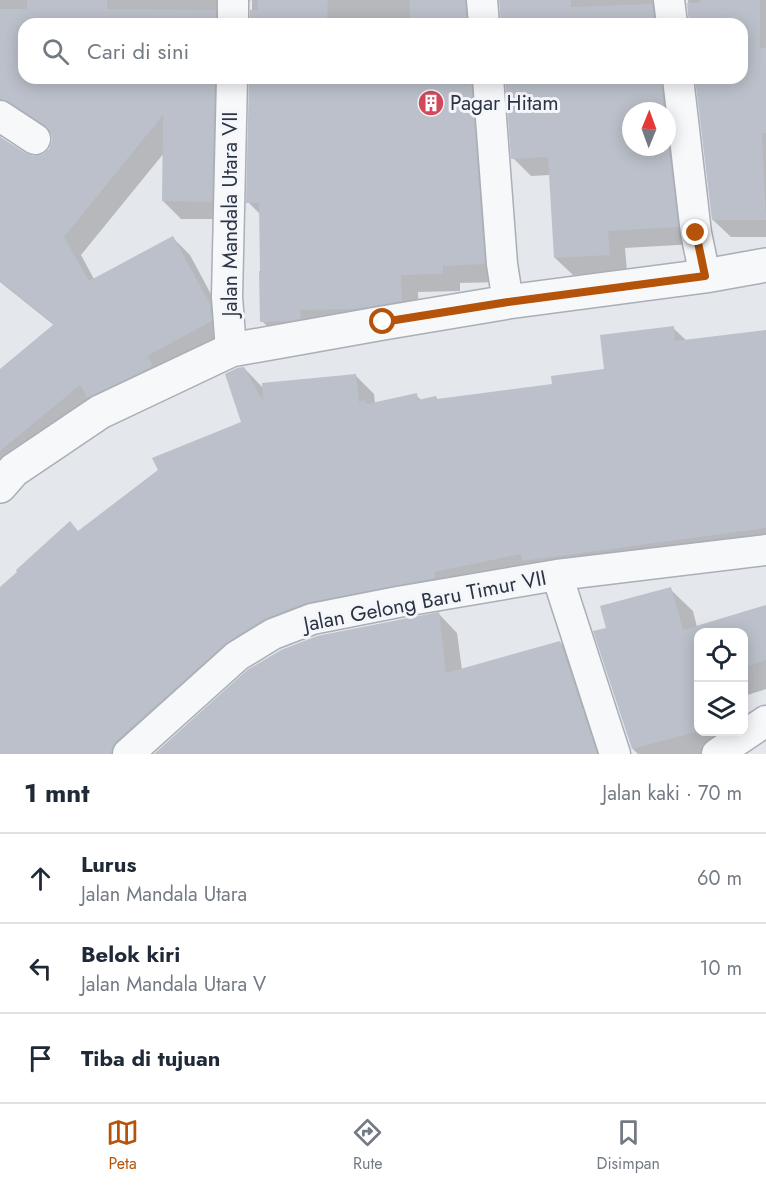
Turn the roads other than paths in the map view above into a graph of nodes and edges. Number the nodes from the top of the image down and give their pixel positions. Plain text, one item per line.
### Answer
1 (233, 0) edge
2 (482, 0) edge
3 (669, 0) edge
4 (233, 18) edge
5 (484, 18) edge
6 (671, 18) edge
7 (232, 84) edge
8 (488, 84) edge
9 (679, 84) edge
10 (0, 116) edge
11 (35, 139) dead end
12 (766, 265) edge
13 (705, 276) junction
14 (508, 302) junction
15 (231, 350) junction
16 (0, 486) edge
17 (766, 550) edge
18 (557, 575) junction
19 (766, 722) edge
20 (128, 754) edge
21 (615, 754) edge
22 (717, 754) edge

1 - 4 street
2 - 5 street
3 - 6 street
7 - 15 street, Jalan Mandala Utara VII
8 - 14 street
9 - 13 street
10 - 11 street
12 - 13 street
13 - 14 street
14 - 15 street
15 - 16 street
17 - 18 street, Jalan Gelong Baru Timur VII
18 - 20 street, Jalan Gelong Baru Timur VII
18 - 21 street
19 - 22 street

